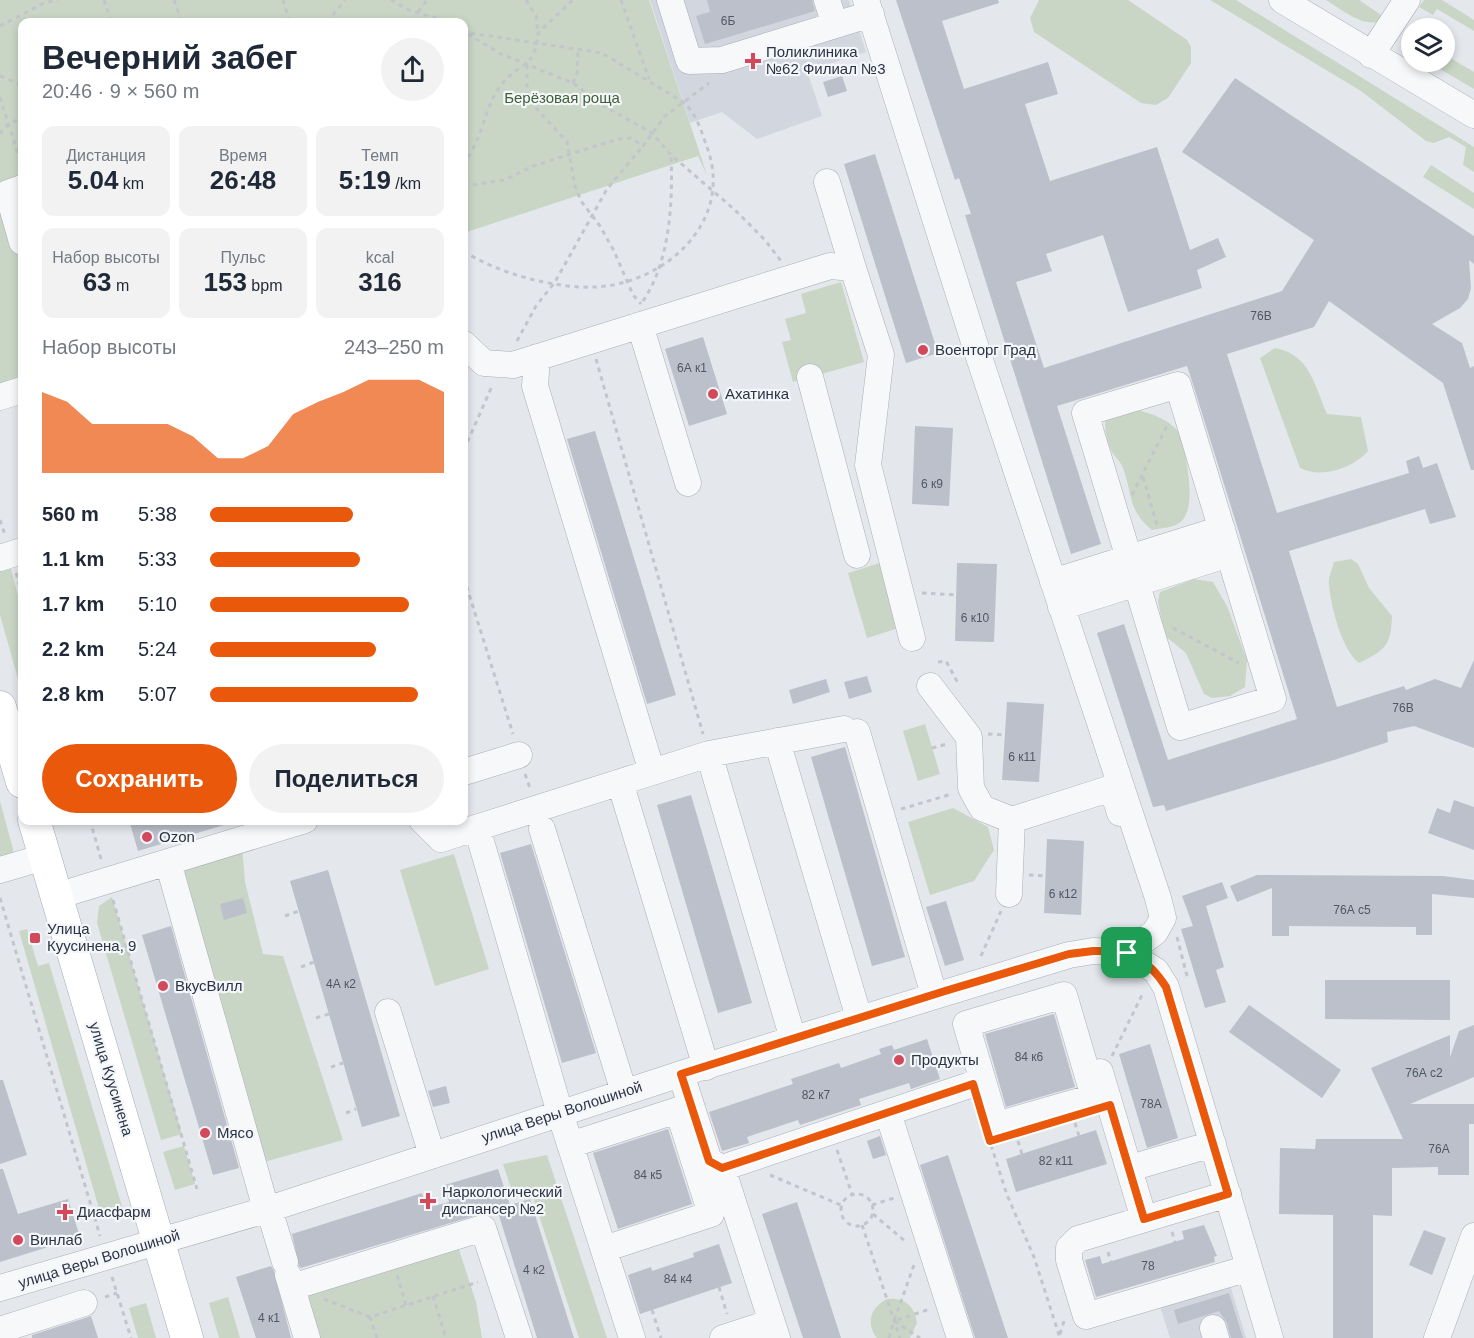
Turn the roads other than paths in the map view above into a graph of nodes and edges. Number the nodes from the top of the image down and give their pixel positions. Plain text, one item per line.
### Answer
1 (670, 0) edge
2 (827, 0) edge
3 (1282, 0) edge
4 (1407, 0) edge
5 (868, 7) edge
6 (835, 25) junction
7 (1371, 55) junction
8 (1474, 115) edge
9 (827, 182) dead end
10 (18, 189) edge
11 (18, 228) edge
12 (853, 268) junction
13 (643, 317) junction
14 (468, 348) edge
15 (537, 357) junction
16 (810, 377) dead end
17 (18, 391) edge
18 (0, 397) edge
19 (688, 483) dead end
20 (1222, 529) junction
21 (884, 530) junction
22 (18, 552) edge
23 (1229, 554) junction
24 (0, 558) edge
25 (1129, 558) junction
26 (1053, 582) junction
27 (1136, 583) junction
28 (1061, 607) junction
29 (912, 638) dead end
30 (930, 686) dead end
31 (0, 707) edge
32 (777, 741) junction
33 (18, 748) edge
34 (709, 754) junction
35 (519, 755) road end
36 (468, 771) edge
37 (652, 772) junction
38 (620, 782) junction
39 (539, 819) junction
40 (1012, 820) junction
41 (35, 825) edge
42 (276, 825) edge
43 (427, 825) edge
44 (477, 828) junction
45 (247, 829) edge
46 (44, 857) junction
47 (168, 862) junction
48 (0, 870) edge
49 (1009, 894) road end
50 (57, 896) junction
51 (1158, 898) junction
52 (1127, 953) junction
53 (1066, 956) junction
54 (1069, 990) junction
55 (940, 993) junction
56 (388, 1012) dead end
57 (859, 1018) junction
58 (961, 1025) junction
59 (793, 1039) junction
60 (706, 1067) junction
61 (681, 1074) junction
62 (973, 1084) junction
63 (624, 1092) junction
64 (1110, 1105) junction
65 (560, 1113) junction
66 (888, 1113) junction
67 (576, 1143) junction
68 (1213, 1144) junction
69 (432, 1155) junction
70 (1144, 1164) dead end
71 (722, 1168) junction
72 (1228, 1194) junction
73 (267, 1209) junction
74 (1144, 1219) junction
75 (1474, 1236) edge
76 (159, 1241) junction
77 (610, 1247) junction
78 (1249, 1268) junction
79 (295, 1280) junction
80 (0, 1288) edge
81 (84, 1303) dead end
82 (0, 1330) edge
83 (774, 1330) edge
84 (729, 1336) edge
85 (187, 1338) edge
86 (307, 1338) edge
87 (519, 1338) edge
88 (632, 1338) edge
89 (960, 1338) edge
90 (1270, 1338) edge
91 (1437, 1338) edge

1 - 6 street
2 - 6 street
3 - 7 street
4 - 7 street
5 - 6 street
5 - 26 street
7 - 8 street
9 - 12 street
10 - 11 street
12 - 13 street
12 - 21 street
13 - 15 street
13 - 19 street
14 - 15 street
15 - 37 street
16 - 21 street
17 - 18 street
20 - 23 street
20 - 25 street
20 - 25 street
21 - 29 street
22 - 24 street
23 - 27 street
23 - 27 street
25 - 26 street
25 - 27 street
26 - 28 street
27 - 28 street
28 - 51 street
30 - 40 street
31 - 33 main road
32 - 34 street
32 - 55 street
32 - 57 street
34 - 37 street
34 - 59 street
35 - 36 street
37 - 38 street
38 - 39 street
38 - 60 street
39 - 44 street
39 - 63 street
40 - 49 street
40 - 51 street
41 - 46 main road, улица Куусинена
42 - 45 street
43 - 44 street
44 - 65 street
45 - 47 street
46 - 48 street
46 - 50 main road, улица Куусинена
47 - 50 street
47 - 73 street
50 - 76 main road, улица Куусинена
51 - 52 street
52 - 53 street, улица Веры Волошиной
52 - 68 street
53 - 54 street
53 - 55 street, улица Веры Волошиной
54 - 58 street
54 - 58 street
54 - 64 street
55 - 57 street, улица Веры Волошиной
55 - 58 street
56 - 69 street
57 - 59 street, улица Веры Волошиной
58 - 62 street
59 - 60 street, улица Веры Волошиной
60 - 61 street, улица Веры Волошиной
61 - 63 street, улица Веры Волошиной
61 - 71 street
62 - 64 street
62 - 66 street
63 - 65 street, улица Веры Волошиной
64 - 74 street
65 - 67 street
65 - 69 street, улица Веры Волошиной
66 - 71 street
66 - 89 street
67 - 77 street
67 - 77 street
68 - 70 street
68 - 72 street
69 - 73 street, улица Веры Волошиной
71 - 83 street
72 - 74 street
72 - 78 street
73 - 76 street, улица Веры Волошиной
73 - 79 street
74 - 78 street
75 - 91 street
76 - 80 street, улица Веры Волошиной
76 - 85 main road, улица Куусинена
77 - 88 street
78 - 90 street
79 - 86 street
79 - 87 street
81 - 82 street
83 - 84 street

